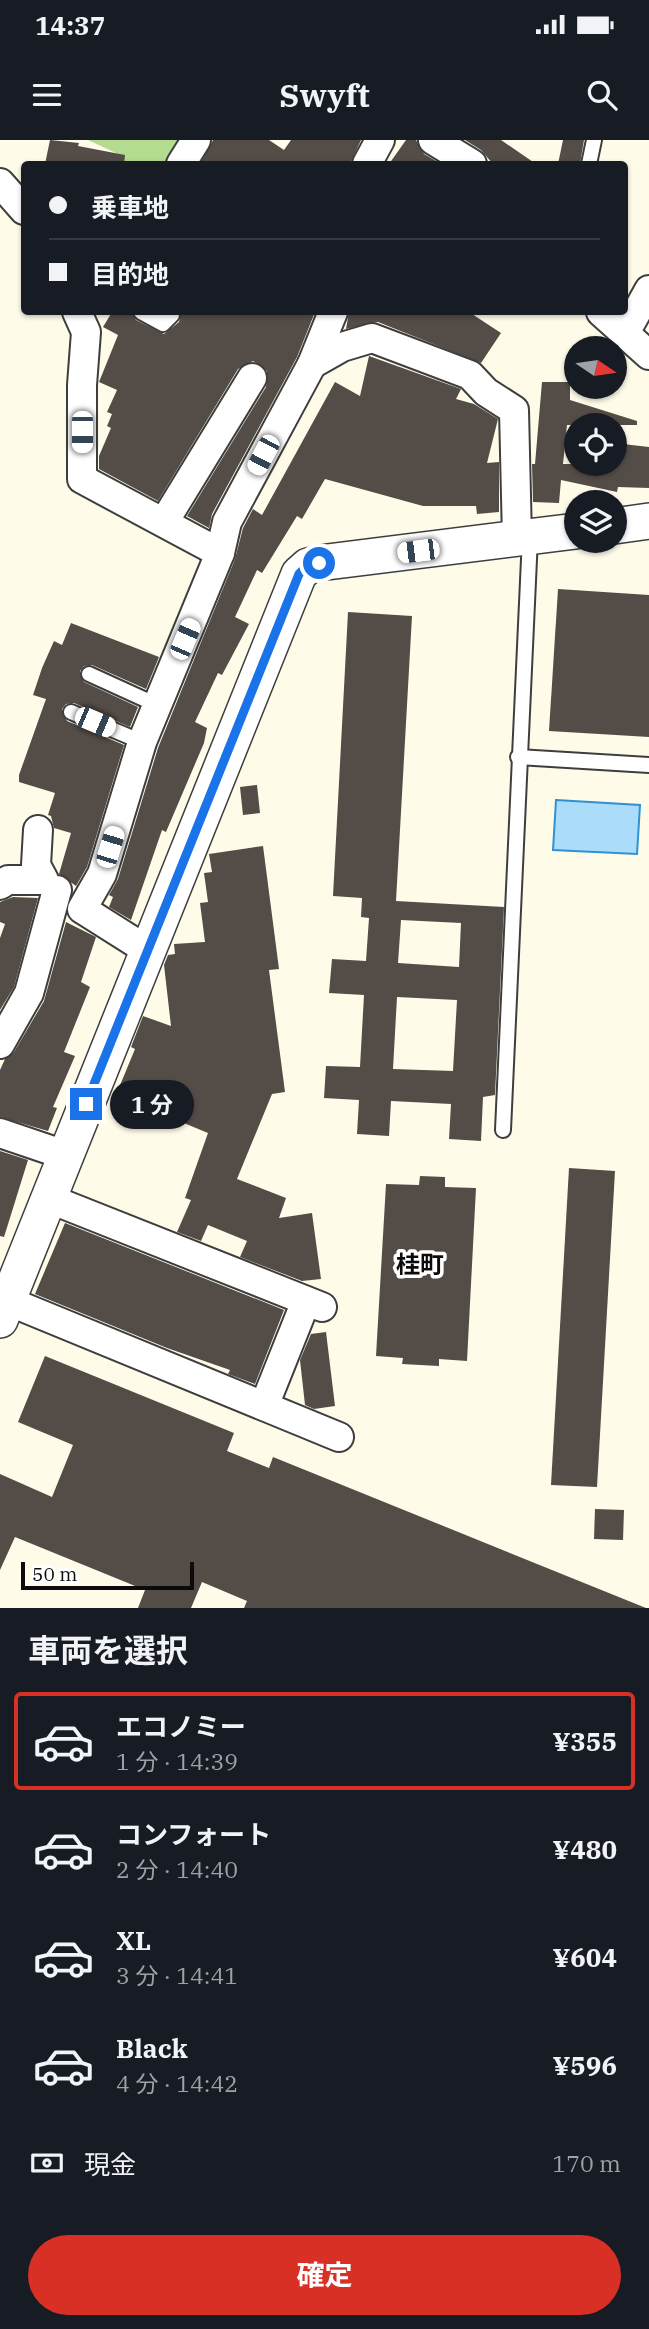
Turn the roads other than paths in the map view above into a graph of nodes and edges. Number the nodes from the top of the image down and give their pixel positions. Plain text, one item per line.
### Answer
1 (196, 140) edge
2 (380, 140) edge
3 (433, 140) edge
4 (594, 140) edge
5 (182, 161) edge
6 (369, 161) edge
7 (464, 161) edge
8 (590, 161) edge
9 (0, 183) edge
10 (21, 207) edge
11 (649, 290) edge
12 (146, 315) edge
13 (172, 315) dead end
14 (332, 315) edge
15 (604, 315) edge
16 (89, 318) edge
17 (625, 333) junction
18 (649, 355) edge
19 (312, 364) junction
20 (252, 378) dead end
21 (649, 521) edge
22 (164, 522) junction
23 (627, 524) edge
24 (564, 533) edge
25 (523, 538) junction
26 (220, 552) junction
27 (89, 674) dead end
28 (158, 705) junction
29 (71, 712) dead end
30 (142, 742) junction
31 (518, 757) junction
32 (649, 765) edge
33 (38, 831) dead end
34 (0, 885) edge
35 (50, 885) junction
36 (82, 909) junction
37 (147, 950) junction
38 (2, 1034) edge
39 (503, 1130) dead end
40 (0, 1133) edge
41 (65, 1155) junction
42 (50, 1199) junction
43 (4, 1310) edge
44 (264, 1406) junction
45 (339, 1437) dead end

1 - 5 street
2 - 6 street
3 - 7 street
4 - 8 lane
9 - 10 street
11 - 17 street
12 - 13 lane
14 - 19 street
15 - 17 street
16 - 22 street
17 - 18 street
19 - 25 street
19 - 26 street
20 - 22 street
21 - 23 street
22 - 26 street
24 - 25 street
25 - 31 lane
25 - 37 street
26 - 28 street
27 - 28 lane
28 - 30 street
29 - 30 lane
30 - 36 street
31 - 32 lane
31 - 39 lane
33 - 35 street
34 - 35 street
35 - 36 street
35 - 38 street
36 - 37 street
37 - 41 street
40 - 41 street
41 - 42 street
42 - 43 street
42 - 44 street
43 - 44 street
44 - 45 street

